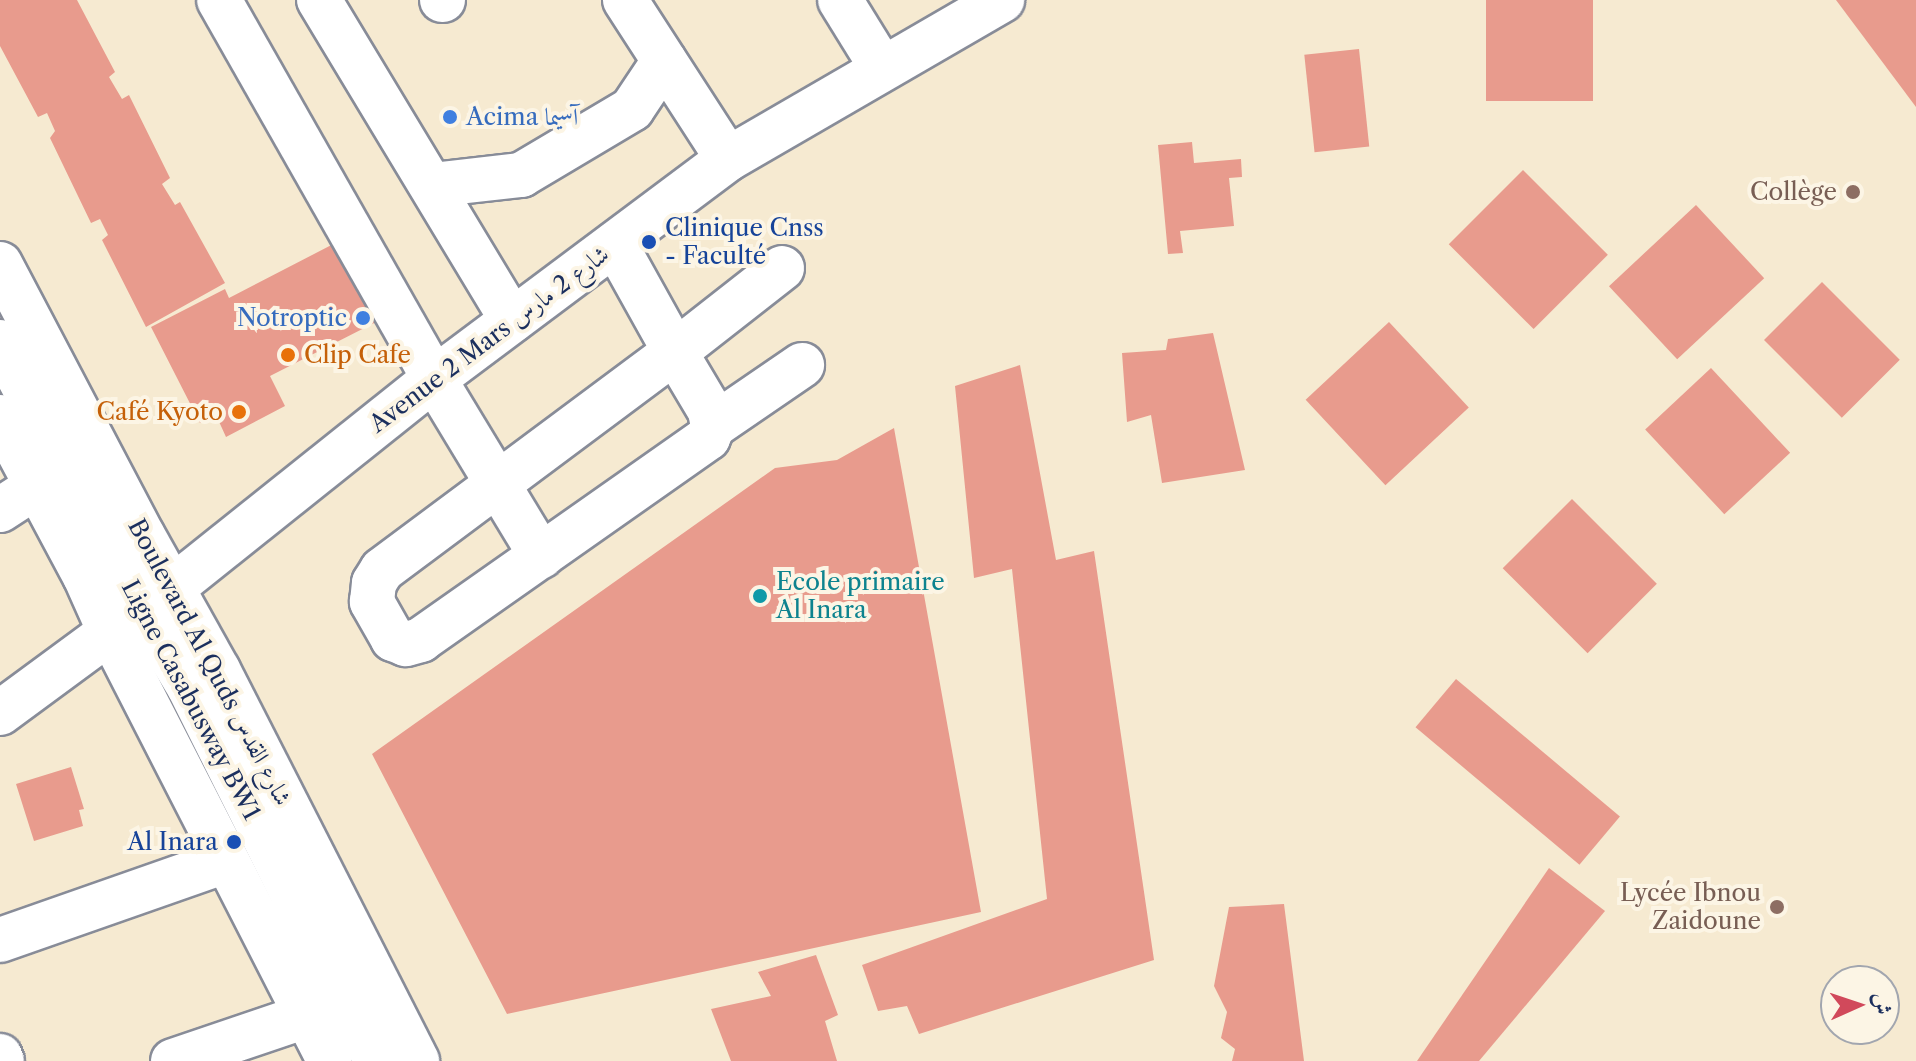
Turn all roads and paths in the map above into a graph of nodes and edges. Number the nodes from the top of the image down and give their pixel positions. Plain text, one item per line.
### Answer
1 (219, 0) edge
2 (319, 0) edge
3 (625, 0) edge
4 (840, 0) edge
5 (1002, 0) edge
6 (664, 61) junction
7 (882, 68) junction
8 (728, 159) junction
9 (432, 185) junction
10 (615, 244) junction
11 (0, 264) edge
12 (782, 268) dead end
13 (512, 320) junction
14 (0, 342) edge
15 (675, 352) junction
16 (802, 365) dead end
17 (0, 373) edge
18 (434, 379) junction
19 (0, 417) edge
20 (713, 426) junction
21 (495, 485) junction
22 (37, 486) junction
23 (0, 510) edge
24 (541, 556) junction
25 (138, 612) junction
26 (0, 713) edge
27 (226, 861) junction
28 (0, 940) edge
29 (306, 1016) junction
30 (173, 1061) edge
31 (330, 1061) edge
32 (360, 1061) edge
33 (376, 1061) edge
34 (417, 1061) edge

1 - 18 main road
2 - 9 main road
3 - 6 main road
4 - 7 main road
5 - 7 main road, Avenue 2 Mars شارع 2 مارس
6 - 8 main road
6 - 9 main road
7 - 8 main road, Avenue 2 Mars شارع 2 مارس
8 - 10 main road, Avenue 2 Mars شارع 2 مارس
9 - 13 main road
10 - 13 main road, Avenue 2 Mars شارع 2 مارس
10 - 15 main road
11 - 25 main road, Boulevard Al Quds شارع القدس
12 - 15 main road
13 - 18 main road, Avenue 2 Mars شارع 2 مارس
14 - 25 main road, Ligne Casabusway BW1
15 - 20 main road
15 - 21 main road
16 - 20 main road
17 - 25 main road, Ligne Casabusway BW1
18 - 21 main road
18 - 25 main road, Avenue 2 Mars شارع 2 مارس
19 - 22 main road, Boulevard Al Quds شارع القدس
20 - 24 main road
21 - 24 main road
21 - 24 main road
22 - 23 main road
22 - 25 main road, Boulevard Al Quds شارع القدس
25 - 26 main road, Avenue 2 Mars شارع 2 مارس
25 - 27 main road, Boulevard Al Quds شارع القدس
25 - 32 main road, Ligne Casabusway BW1
25 - 33 main road, Ligne Casabusway BW1
25 - 34 main road, Boulevard Al Quds شارع القدس
27 - 28 main road
27 - 29 main road, Boulevard Al Quds شارع القدس
29 - 30 main road
29 - 31 main road, Boulevard Al Quds شارع القدس

